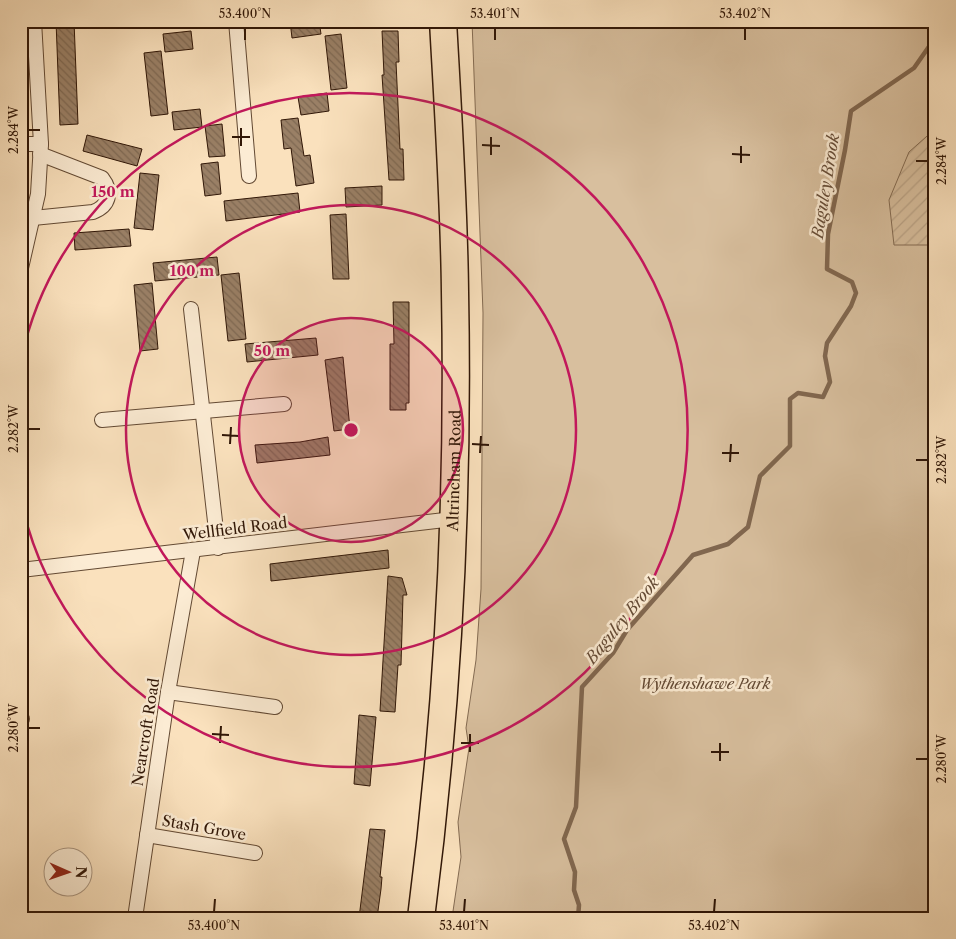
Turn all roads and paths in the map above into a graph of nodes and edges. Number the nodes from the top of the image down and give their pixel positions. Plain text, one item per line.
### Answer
1 (34, 21) edge
2 (236, 21) edge
3 (443, 21) edge
4 (21, 144) edge
5 (41, 149) junction
6 (249, 176) dead end
7 (33, 218) junction
8 (21, 268) edge
9 (191, 309) dead end
10 (284, 404) dead end
11 (202, 411) junction
12 (102, 420) dead end
13 (453, 519) junction
14 (218, 548) junction
15 (193, 551) junction
16 (21, 570) edge
17 (168, 692) junction
18 (275, 706) dead end
19 (147, 835) junction
20 (256, 853) dead end
21 (135, 918) edge
22 (420, 918) edge

1 - 5 street
2 - 6 street
3 - 13 highway, Altrincham Road
4 - 5 street
5 - 7 street
5 - 7 street
7 - 8 street
9 - 11 street
10 - 11 street
11 - 12 street
11 - 14 street
13 - 14 street, Wellfield Road
13 - 22 highway, Altrincham Road
14 - 15 street, Wellfield Road
15 - 16 street, Wellfield Road
15 - 17 street, Nearcroft Road
17 - 18 street
17 - 19 street, Nearcroft Road
19 - 20 street, Stash Grove
19 - 21 street, Nearcroft Road

